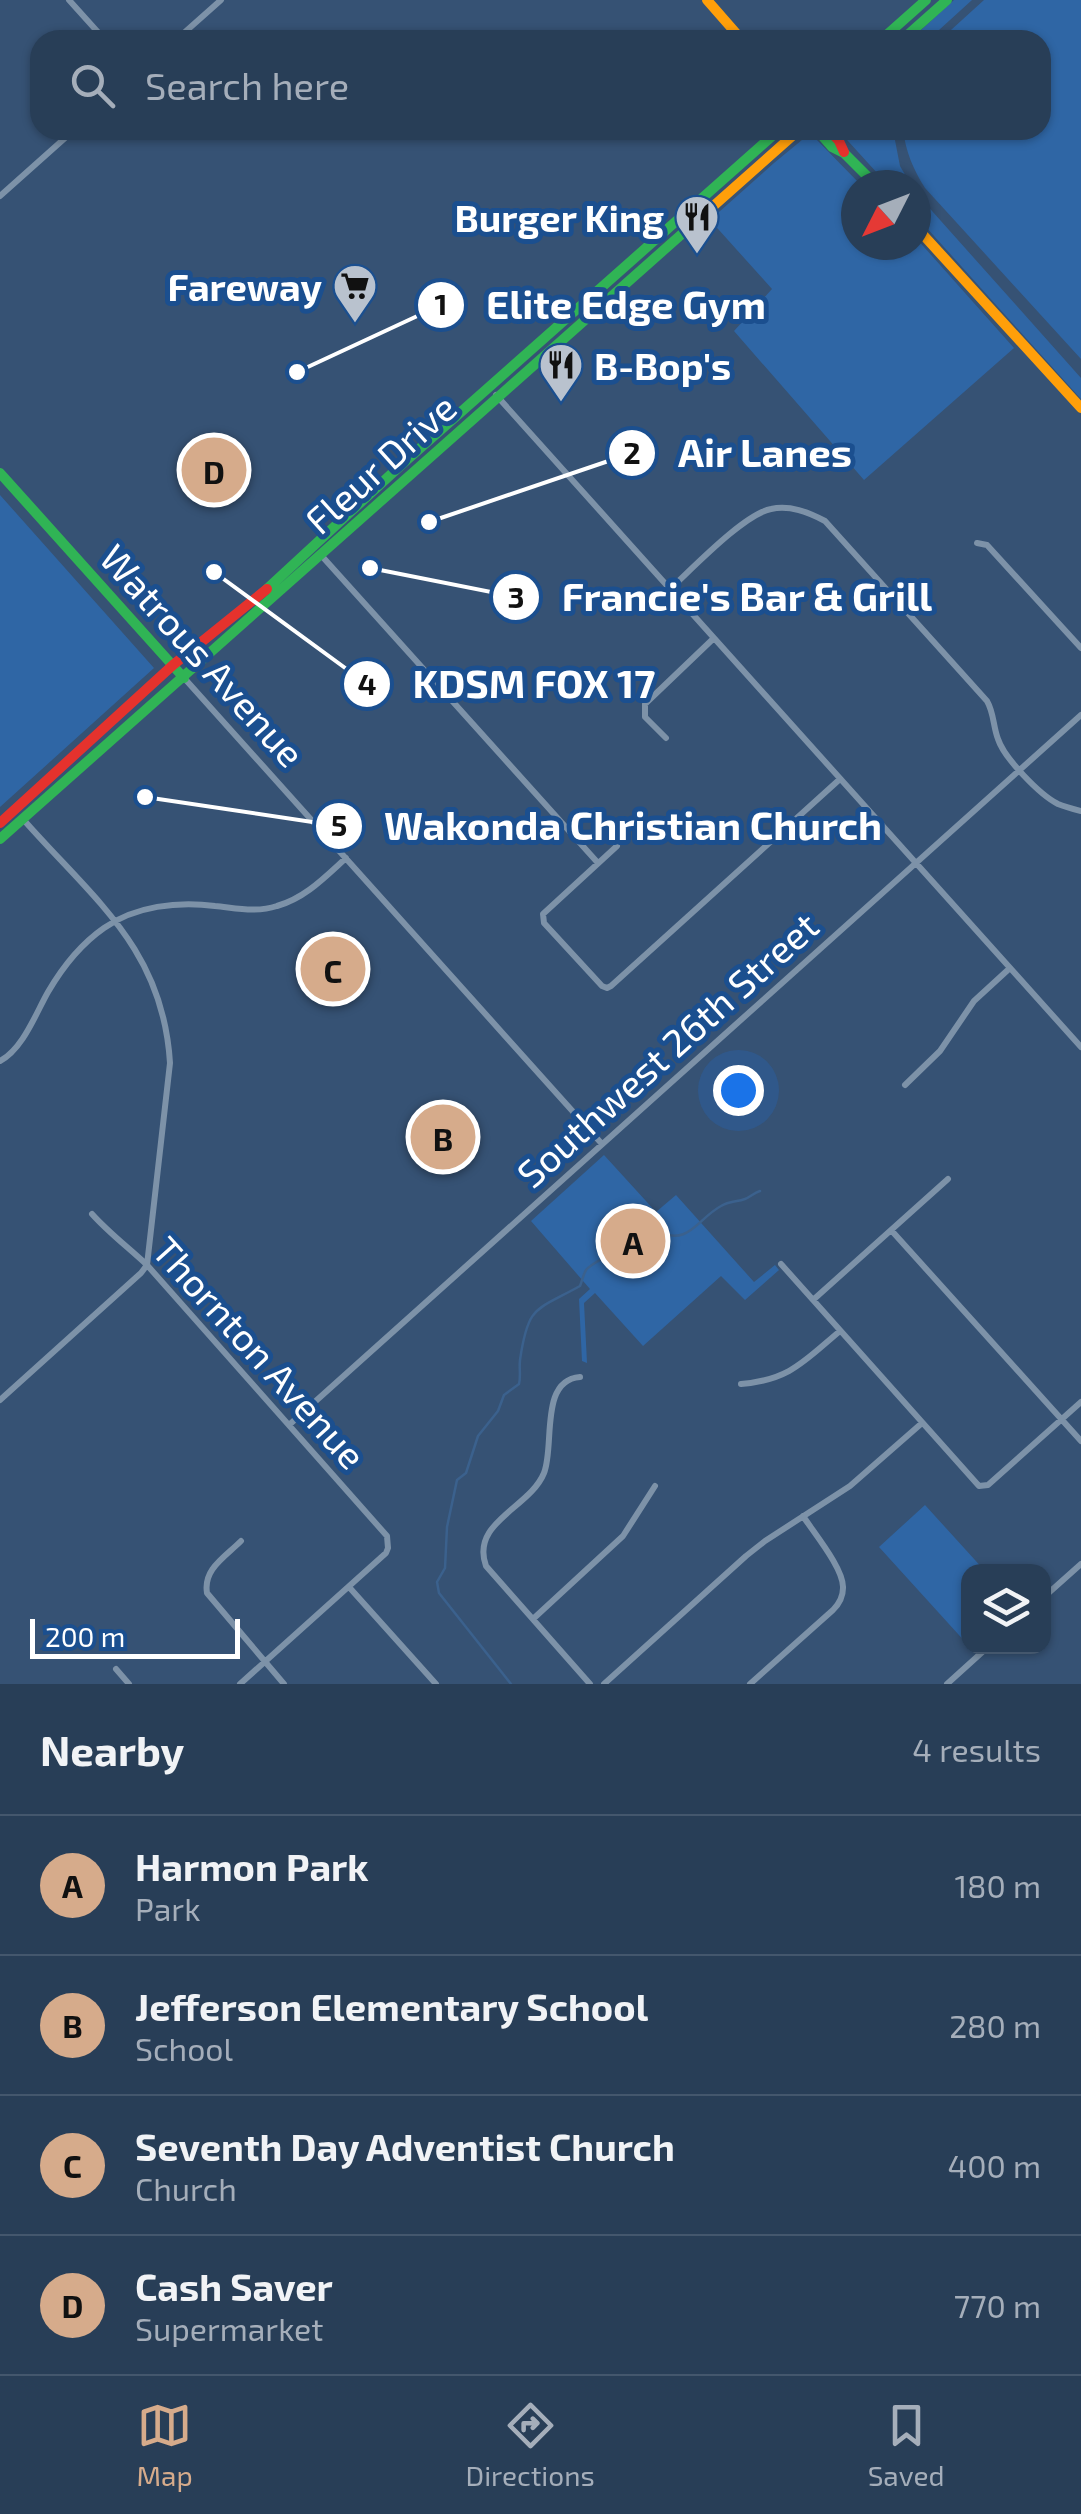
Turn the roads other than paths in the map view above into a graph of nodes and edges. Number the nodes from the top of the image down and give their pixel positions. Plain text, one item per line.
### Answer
1 (69, 0) edge
2 (221, 0) edge
3 (706, 0) edge
4 (926, 0) edge
5 (947, 0) edge
6 (96, 30) edge
7 (187, 30) edge
8 (733, 30) edge
9 (892, 30) edge
10 (913, 30) edge
11 (63, 140) edge
12 (768, 140) edge
13 (788, 140) edge
14 (826, 140) edge
15 (838, 140) edge
16 (844, 153) junction
17 (861, 170) edge
18 (0, 196) edge
19 (931, 243) edge
20 (489, 386) junction
21 (499, 398) junction
22 (1081, 408) edge
23 (0, 474) edge
24 (977, 543) dead end
25 (313, 546) junction
26 (322, 556) junction
27 (670, 588) junction
28 (714, 638) junction
29 (1081, 648) edge
30 (172, 665) junction
31 (184, 678) junction
32 (1081, 715) edge
33 (666, 738) dead end
34 (1020, 770) junction
35 (840, 779) junction
36 (1081, 811) edge
37 (19, 814) junction
38 (0, 823) edge
39 (0, 839) edge
40 (617, 846) dead end
41 (346, 858) junction
42 (598, 863) junction
43 (916, 863) junction
44 (116, 921) junction
45 (1010, 968) junction
46 (1081, 1047) edge
47 (2, 1061) edge
48 (904, 1085) dead end
49 (602, 1144) junction
50 (948, 1180) dead end
51 (92, 1214) dead end
52 (892, 1230) junction
53 (781, 1264) dead end
54 (147, 1265) junction
55 (813, 1300) junction
56 (840, 1331) junction
57 (580, 1377) dead end
58 (741, 1384) dead end
59 (0, 1400) edge
60 (1081, 1402) edge
61 (1061, 1420) junction
62 (922, 1423) junction
63 (290, 1425) junction
64 (1081, 1441) edge
65 (655, 1486) dead end
66 (803, 1516) junction
67 (241, 1541) dead end
68 (1081, 1564) edge
69 (349, 1587) junction
70 (1051, 1591) edge
71 (533, 1620) junction
72 (979, 1654) edge
73 (264, 1662) junction
74 (116, 1669) dead end
75 (129, 1684) edge
76 (240, 1684) edge
77 (284, 1684) edge
78 (436, 1684) edge
79 (590, 1684) edge
80 (604, 1684) edge
81 (750, 1684) edge
82 (947, 1684) edge

1 - 6 street
2 - 7 street
3 - 8 main road
4 - 9 main road
5 - 10 main road
11 - 18 street
12 - 20 main road, Fleur Drive
13 - 21 main road, Fleur Drive
14 - 16 main road
15 - 16 main road
16 - 17 main road
19 - 22 main road
20 - 21 street
20 - 25 main road, Fleur Drive
21 - 26 main road, Fleur Drive
21 - 27 street
23 - 30 main road, Watrous Avenue
24 - 29 street
25 - 26 street
25 - 30 main road, Fleur Drive
26 - 31 main road, Fleur Drive
26 - 42 street
27 - 28 street
27 - 34 street
28 - 33 street
28 - 35 street
30 - 31 main road, Watrous Avenue
30 - 37 main road, Fleur Drive
31 - 37 main road, Fleur Drive
31 - 41 street, Watrous Avenue
32 - 34 street, Southwest 26th Street
34 - 36 street
34 - 43 street, Southwest 26th Street
35 - 42 street
35 - 43 street
37 - 38 main road, Fleur Drive
37 - 39 main road, Fleur Drive
37 - 44 street
40 - 42 street
41 - 44 street
41 - 49 street, Watrous Avenue
43 - 45 street
43 - 49 street, Southwest 26th Street
44 - 47 street
44 - 54 street
45 - 46 street
45 - 48 street
49 - 63 street, Southwest 26th Street
50 - 52 street
51 - 54 street, Thornton Avenue
52 - 55 street
52 - 61 street
53 - 55 street
54 - 59 street
54 - 63 street, Thornton Avenue
55 - 56 street
56 - 58 street
56 - 62 street
57 - 71 street
60 - 61 street
61 - 62 street
61 - 64 street
62 - 66 street
63 - 69 street, Thornton Avenue
65 - 71 street
66 - 80 street
66 - 81 street
67 - 73 street
68 - 70 street
69 - 73 street
69 - 78 street
71 - 79 street
72 - 82 street
73 - 76 street
73 - 77 street
74 - 75 street

